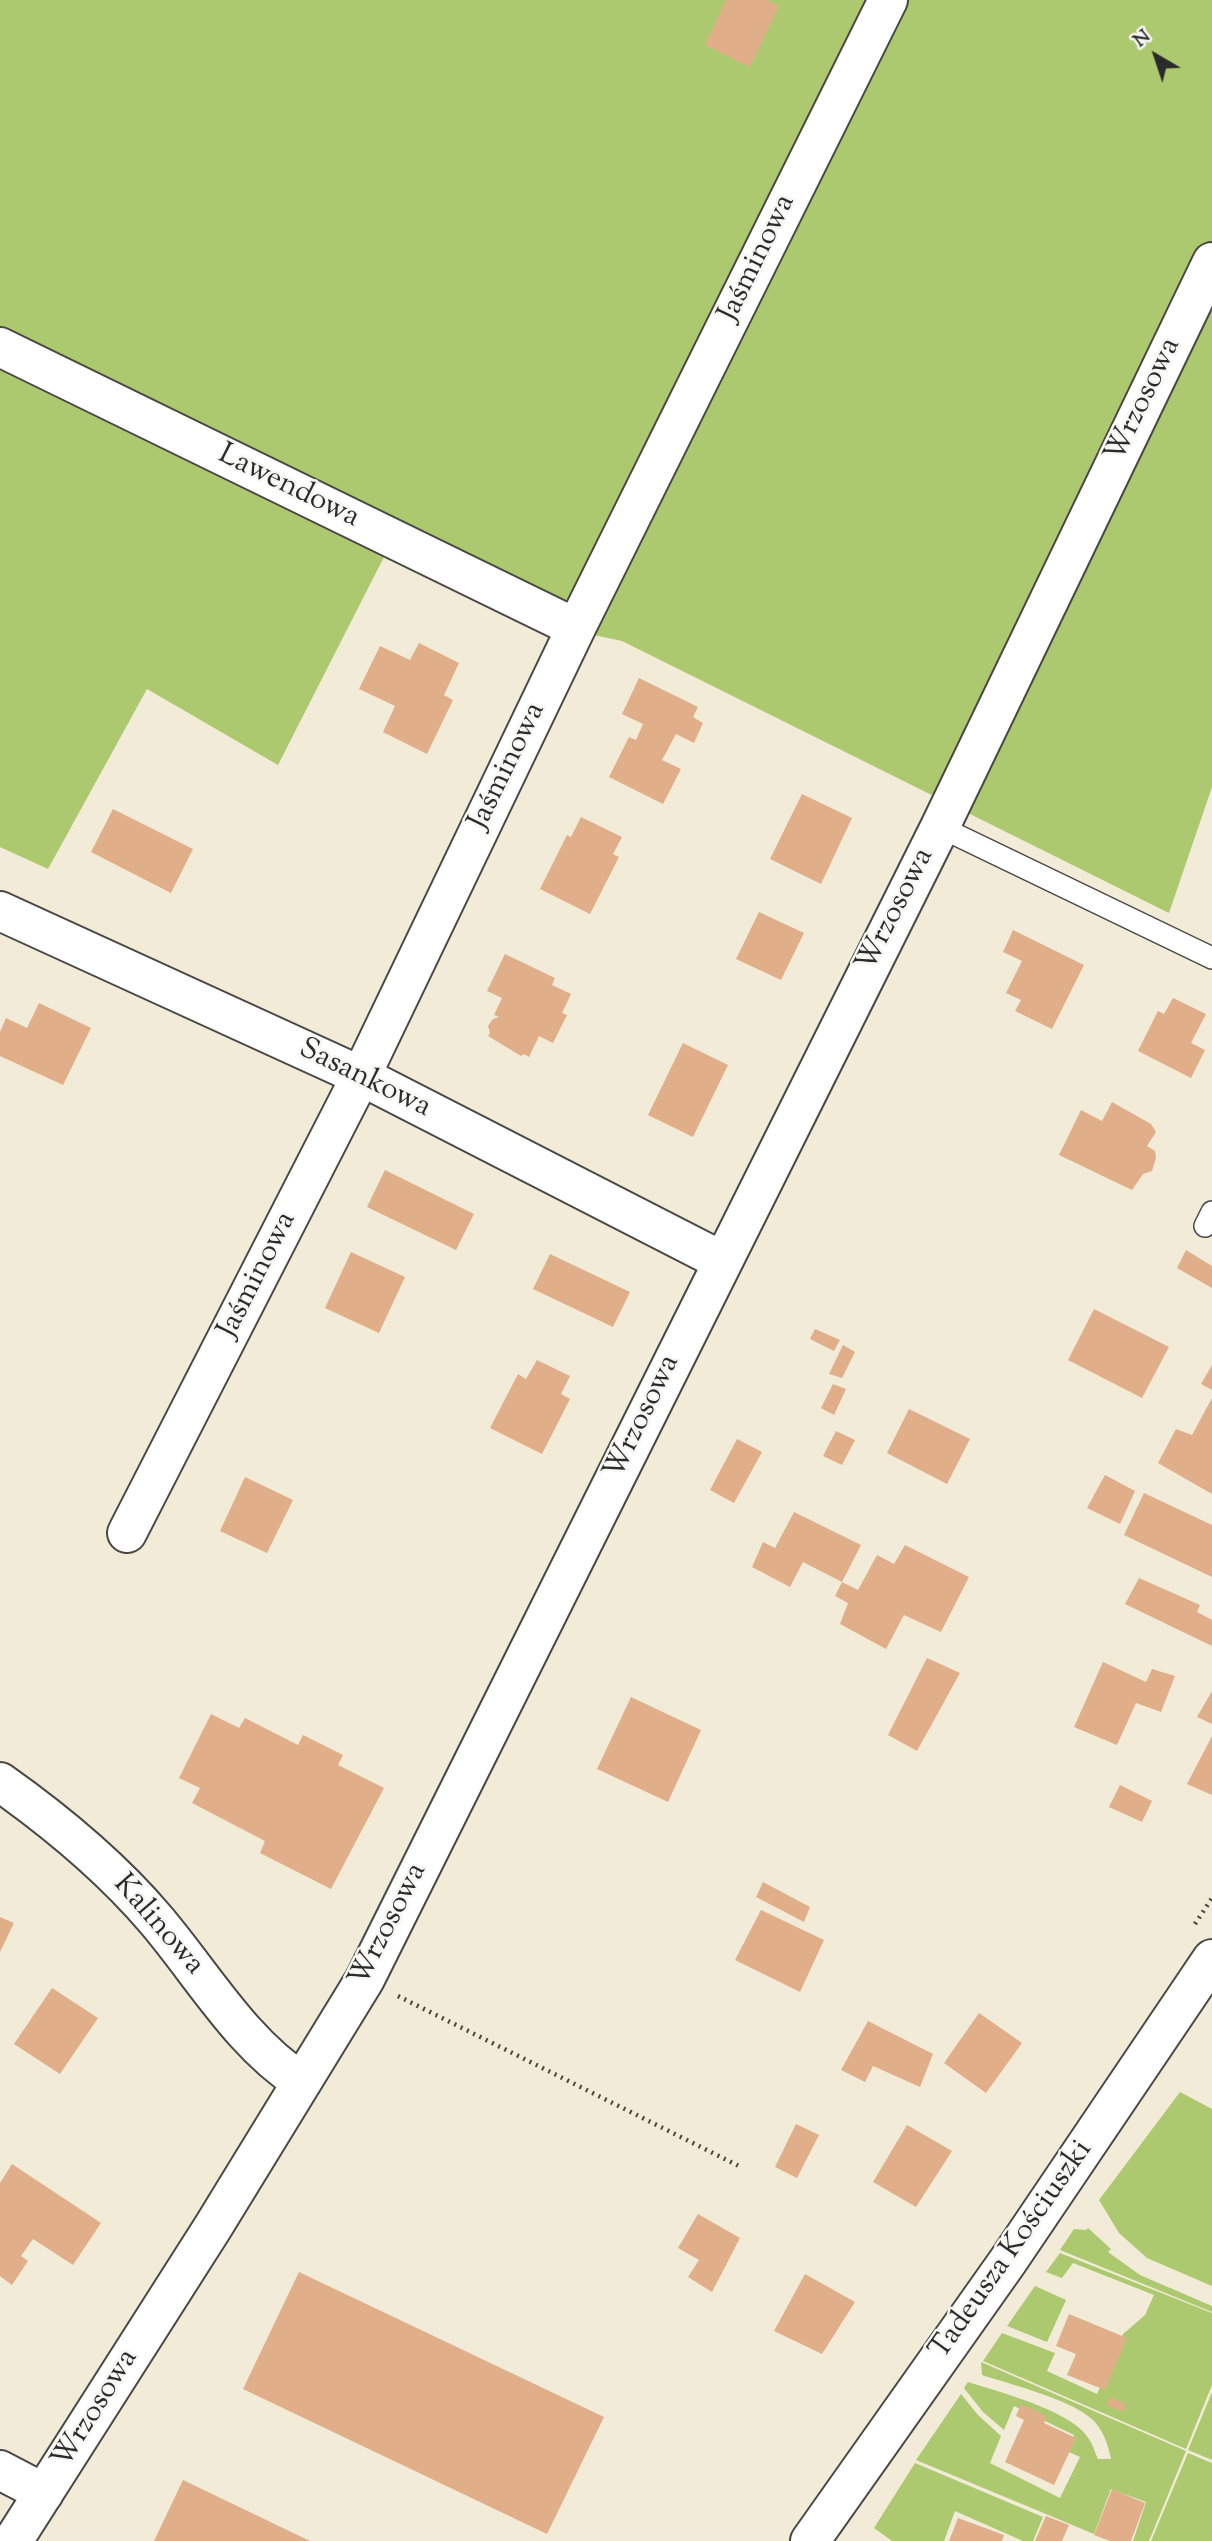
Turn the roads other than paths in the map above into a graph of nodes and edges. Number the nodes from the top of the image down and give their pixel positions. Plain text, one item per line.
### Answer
1 (888, 0) edge
2 (1212, 262) edge
3 (0, 347) edge
4 (576, 628) junction
5 (940, 827) junction
6 (0, 911) edge
7 (1212, 958) edge
8 (361, 1076) junction
9 (722, 1261) junction
10 (127, 1533) dead end
11 (0, 1782) edge
12 (1212, 1959) edge
13 (302, 2082) junction
14 (0, 2470) edge
15 (44, 2493) junction
16 (13, 2541) edge
17 (810, 2541) edge

1 - 4 street, Jaśminowa
2 - 5 street, Wrzosowa
3 - 4 street, Lawendowa
4 - 8 street, Jaśminowa
5 - 7 lane
5 - 9 street, Wrzosowa
6 - 8 street, Sasankowa
8 - 9 street, Sasankowa
8 - 10 street, Jaśminowa
9 - 13 street, Wrzosowa
11 - 13 street, Kalinowa
12 - 17 street, Tadeusza Kościuszki
13 - 15 street, Wrzosowa
14 - 15 street
15 - 16 street, Wrzosowa

